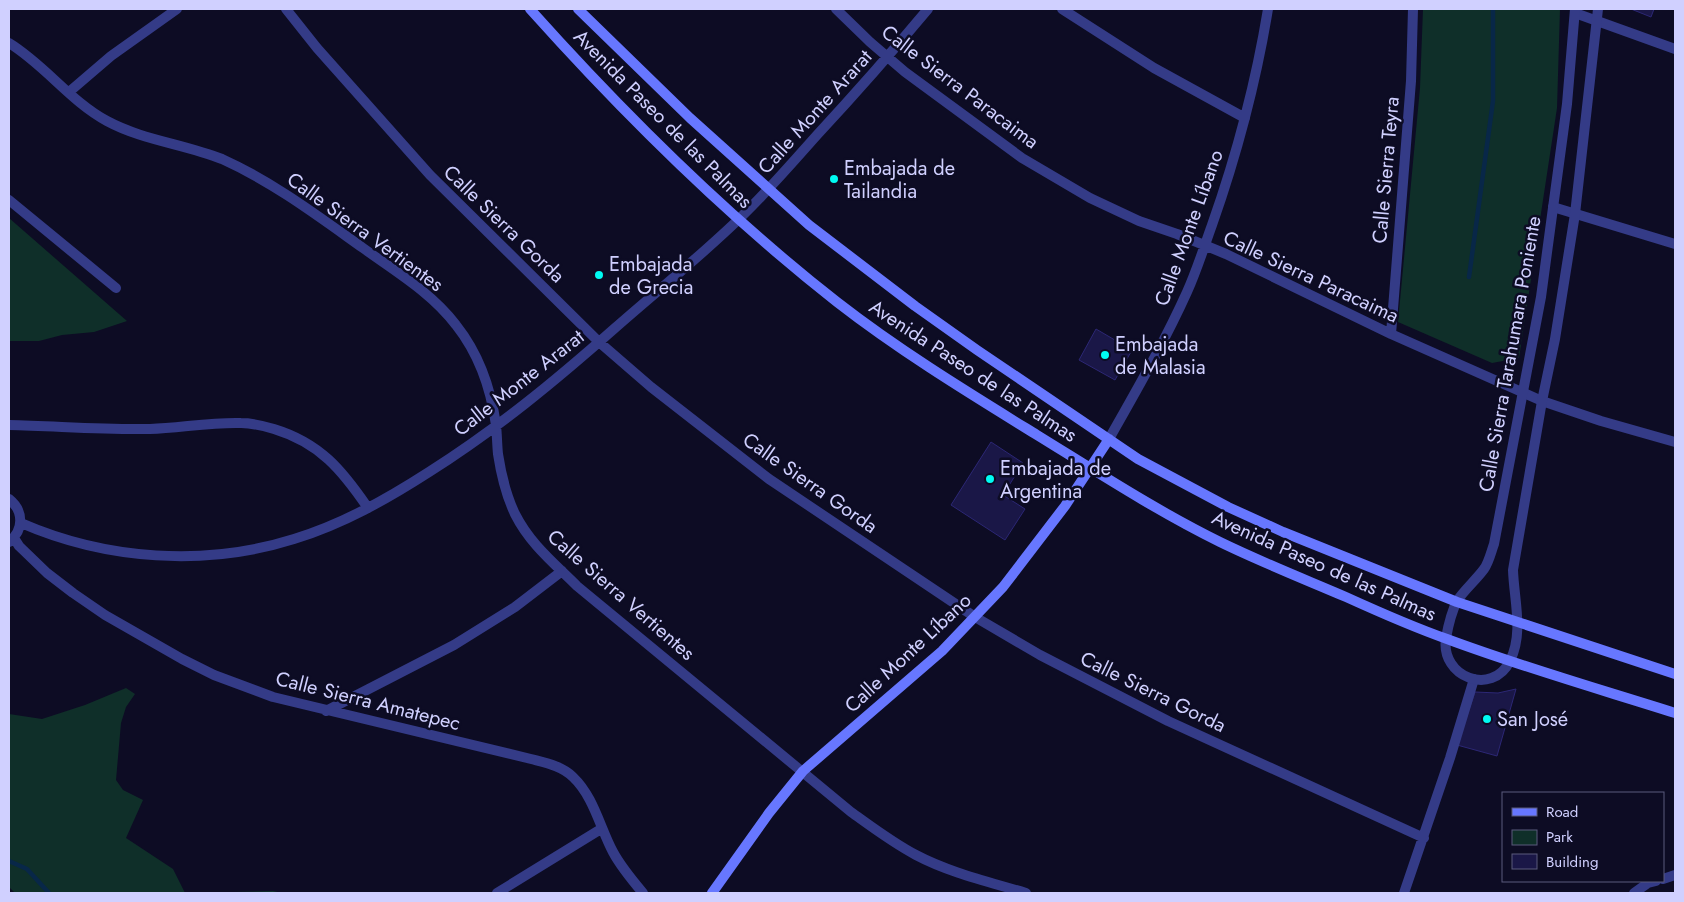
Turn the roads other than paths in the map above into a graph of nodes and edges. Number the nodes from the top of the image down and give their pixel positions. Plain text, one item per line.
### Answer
1 (177, 9) edge
2 (286, 9) edge
3 (530, 9) edge
4 (578, 9) edge
5 (836, 9) edge
6 (928, 9) edge
7 (1062, 9) edge
8 (1268, 9) edge
9 (1413, 9) edge
10 (1598, 9) edge
11 (1575, 11) edge
12 (1597, 21) junction
13 (9, 43) edge
14 (1675, 49) edge
15 (888, 58) junction
16 (69, 92) junction
17 (1245, 118) junction
18 (769, 188) junction
19 (9, 200) edge
20 (1553, 207) junction
21 (1575, 214) junction
22 (739, 219) junction
23 (1675, 244) edge
24 (1205, 246) junction
25 (116, 288) dead end
26 (1391, 334) junction
27 (599, 342) junction
28 (1523, 393) junction
29 (1542, 401) junction
30 (9, 425) edge
31 (496, 427) junction
32 (1109, 439) junction
33 (1675, 442) edge
34 (1090, 468) junction
35 (9, 499) edge
36 (368, 508) junction
37 (21, 523) junction
38 (12, 540) edge
39 (562, 571) junction
40 (1457, 602) junction
41 (974, 617) junction
42 (1518, 623) junction
43 (1446, 639) junction
44 (1510, 661) junction
45 (1675, 674) edge
46 (1474, 679) junction
47 (326, 711) junction
48 (1675, 713) edge
49 (803, 771) junction
50 (601, 829) junction
51 (1424, 838) junction
52 (1653, 882) edge
53 (497, 893) edge
54 (642, 893) edge
55 (712, 893) edge
56 (1026, 893) edge
57 (1404, 893) edge
58 (1634, 893) edge

1 - 16 street
2 - 27 street, Calle Sierra Gorda
3 - 22 main road, Avenida Paseo de las Palmas
4 - 18 main road, Avenida Paseo de las Palmas
5 - 15 street, Calle Sierra Paracaima
6 - 15 street, Calle Monte Ararat
7 - 17 street
8 - 17 street, Calle Monte Líbano
9 - 26 street, Calle Sierra Teyra
10 - 12 street, Calle Sierra Tarahumara Poniente
11 - 12 street
11 - 20 street, Calle Sierra Tarahumara Poniente
12 - 14 street
12 - 21 street, Calle Sierra Tarahumara Poniente
13 - 16 street, Calle Sierra Vertientes
15 - 18 street, Calle Monte Ararat
15 - 24 street, Calle Sierra Paracaima
16 - 31 street, Calle Sierra Vertientes
17 - 24 street, Calle Monte Líbano
18 - 22 street, Calle Monte Ararat
18 - 32 main road, Avenida Paseo de las Palmas
19 - 25 street
20 - 21 street
20 - 28 street, Calle Sierra Tarahumara Poniente
21 - 23 street
21 - 29 street, Calle Sierra Tarahumara Poniente
22 - 27 street, Calle Monte Ararat
22 - 34 main road, Avenida Paseo de las Palmas
24 - 26 street, Calle Sierra Paracaima
24 - 32 street, Calle Monte Líbano
26 - 28 street, Calle Sierra Paracaima
27 - 31 street, Calle Monte Ararat
27 - 41 street, Calle Sierra Gorda
28 - 29 street, Calle Sierra Paracaima
28 - 40 street, Calle Sierra Tarahumara Poniente
29 - 33 street, Calle Sierra Paracaima
29 - 42 street, Calle Sierra Tarahumara Poniente
30 - 36 street
31 - 36 street, Calle Monte Ararat
31 - 39 street, Calle Sierra Vertientes
32 - 34 main road, Calle Monte Líbano
32 - 40 main road, Avenida Paseo de las Palmas
34 - 41 main road, Calle Monte Líbano
34 - 43 main road, Avenida Paseo de las Palmas
35 - 37 street
36 - 37 street, Calle Monte Ararat
37 - 38 street
38 - 47 street, Calle Sierra Amatepec
39 - 47 street
39 - 49 street, Calle Sierra Vertientes
40 - 42 main road, Avenida Paseo de las Palmas
40 - 43 street, Calle Sierra Tarahumara Poniente
41 - 49 main road, Calle Monte Líbano
41 - 51 street, Calle Sierra Gorda
42 - 44 street, Calle Sierra Tarahumara Poniente
42 - 45 main road, Avenida Paseo de las Palmas
43 - 44 main road, Avenida Paseo de las Palmas
43 - 46 street, Calle Sierra Tarahumara Poniente
44 - 46 street
44 - 48 main road, Avenida Paseo de las Palmas
46 - 51 street
47 - 50 street, Calle Sierra Amatepec
49 - 55 main road, Calle Monte Líbano
49 - 56 street, Calle Sierra Vertientes
50 - 53 street
50 - 54 street, Calle Sierra Amatepec
51 - 57 street
52 - 58 street

